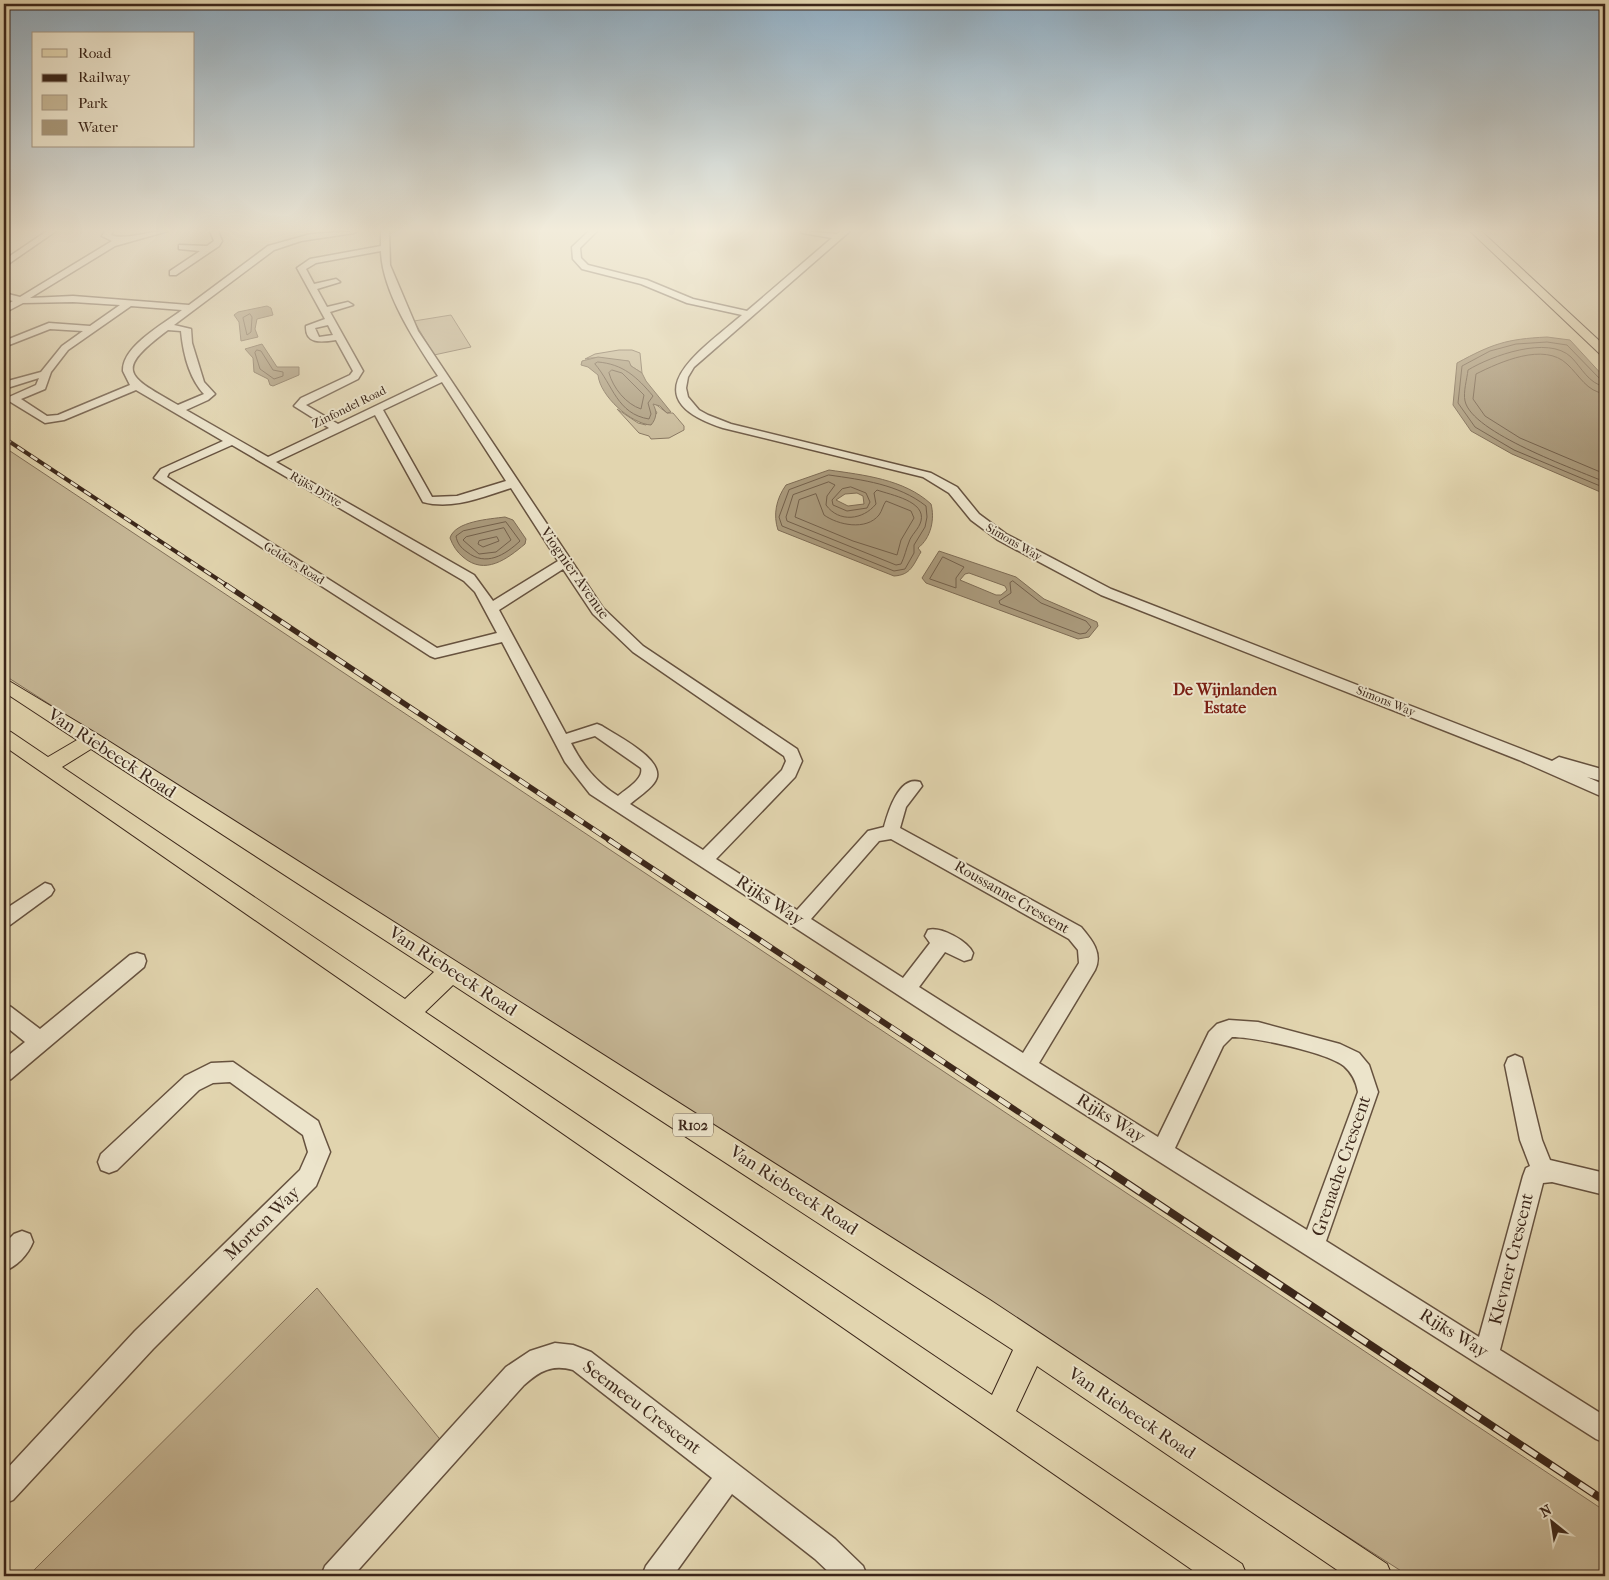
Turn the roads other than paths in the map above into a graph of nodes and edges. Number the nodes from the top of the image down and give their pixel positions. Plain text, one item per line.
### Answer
1 (127, 305) edge
2 (150, 305) edge
3 (194, 305) edge
4 (321, 305) edge
5 (348, 305) dead end
6 (402, 305) edge
7 (707, 305) edge
8 (759, 305) edge
9 (1554, 305) edge
10 (190, 308) junction
11 (324, 310) junction
12 (748, 314) junction
13 (330, 321) junction
14 (165, 327) junction
15 (92, 329) junction
16 (339, 337) junction
17 (4, 344) edge
18 (1605, 352) edge
19 (45, 374) junction
20 (442, 378) junction
21 (4, 386) edge
22 (137, 386) junction
23 (8, 396) edge
24 (377, 409) junction
25 (177, 410) junction
26 (338, 428) junction
27 (232, 441) junction
28 (268, 461) junction
29 (513, 483) junction
30 (565, 562) junction
31 (491, 609) junction
32 (506, 636) junction
33 (4, 684) edge
34 (4, 737) edge
35 (92, 740) junction
36 (563, 740) junction
37 (1525, 756) junction
38 (48, 766) junction
39 (1605, 776) edge
40 (914, 786) dead end
41 (1605, 792) edge
42 (618, 804) junction
43 (891, 832) junction
44 (706, 858) junction
45 (45, 890) dead end
46 (800, 919) junction
47 (4, 920) edge
48 (964, 953) dead end
49 (137, 961) dead end
50 (452, 971) junction
51 (907, 988) junction
52 (408, 1012) junction
53 (4, 1013) edge
54 (40, 1041) junction
55 (1515, 1065) dead end
56 (1026, 1066) junction
57 (4, 1072) edge
58 (1163, 1150) junction
59 (109, 1162) dead end
60 (1543, 1171) junction
61 (1605, 1184) edge
62 (22, 1242) dead end
63 (1313, 1245) junction
64 (4, 1260) edge
65 (1032, 1344) junction
66 (1487, 1354) junction
67 (998, 1416) junction
68 (1605, 1430) edge
69 (730, 1475) junction
70 (4, 1491) edge
71 (334, 1576) edge
72 (656, 1576) edge
73 (853, 1576) edge
74 (1230, 1576) edge
75 (1375, 1576) edge

1 - 15 street
2 - 10 street
3 - 10 street
4 - 11 street
5 - 11 street
6 - 20 street, Viognier Avenue
7 - 12 street
8 - 12 street, Simons Way
9 - 18 main road
10 - 14 street
11 - 13 street
12 - 37 street, Simons Way
13 - 16 street
13 - 16 street
14 - 22 street
14 - 25 street
15 - 17 street
15 - 19 street
16 - 26 street
19 - 21 street
19 - 23 street
20 - 24 street, Zinfondel Road
20 - 29 street, Viognier Avenue
22 - 23 street
22 - 25 street, Rijks Drive
24 - 26 street, Zinfondel Road
24 - 29 street
25 - 27 street, Rijks Drive
26 - 28 street, Zinfondel Road
27 - 28 street, Rijks Drive
27 - 32 street, Gelders Road
28 - 31 street, Rijks Drive
29 - 30 street, Viognier Avenue
30 - 31 street
30 - 44 street, Viognier Avenue
31 - 32 street, Rijks Drive
32 - 36 street, Rijks Drive
33 - 35 main road, Van Riebeeck Road / R102
34 - 38 main road
35 - 38 main road
35 - 50 main road, Van Riebeeck Road / R102
36 - 42 street, Rijks Drive
36 - 42 street
37 - 39 street, Simons Way
37 - 41 street, Simons Way
38 - 52 main road
40 - 43 street
42 - 44 street, Rijks Way
43 - 46 street
43 - 56 street, Roussanne Crescent
44 - 46 street, Rijks Way
45 - 47 street
46 - 51 street, Rijks Way
48 - 51 street
49 - 54 street
50 - 52 main road
50 - 65 main road, Van Riebeeck Road / R102
51 - 56 street, Rijks Way
52 - 67 main road
53 - 54 street
54 - 57 street
55 - 60 street
56 - 58 street, Rijks Way
58 - 63 street, Rijks Way
58 - 63 street, Grenache Crescent
59 - 70 street, Morton Way
60 - 61 street
60 - 66 street, Klevner Crescent
62 - 64 street
63 - 66 street, Rijks Way
65 - 67 main road
65 - 75 main road, Van Riebeeck Road / R102
66 - 68 street, Rijks Way
67 - 74 main road
69 - 71 street, Seemeeu Crescent
69 - 72 street
69 - 73 street, Seemeeu Crescent

